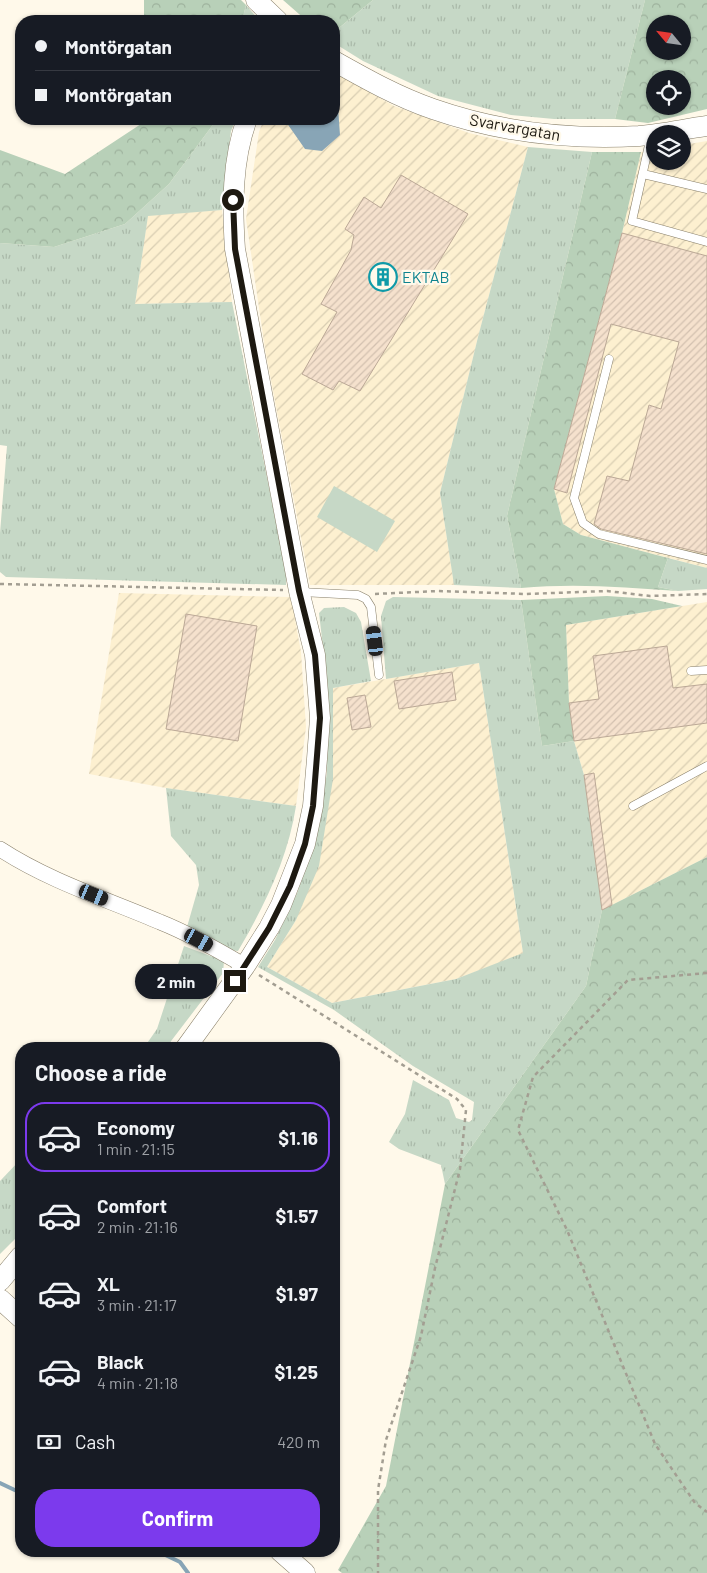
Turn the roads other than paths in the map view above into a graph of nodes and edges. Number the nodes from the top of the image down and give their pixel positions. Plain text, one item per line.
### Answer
1 (256, 0) edge
2 (272, 15) edge
3 (340, 64) edge
4 (245, 125) edge
5 (707, 126) edge
6 (691, 128) edge
7 (646, 134) edge
8 (646, 159) edge
9 (643, 174) junction
10 (707, 189) edge
11 (707, 242) edge
12 (609, 359) dead end
13 (707, 560) edge
14 (299, 591) junction
15 (707, 670) edge
16 (691, 672) dead end
17 (379, 675) dead end
18 (707, 766) edge
19 (633, 806) dead end
20 (0, 849) edge
21 (245, 966) junction
22 (190, 1042) edge
23 (15, 1263) edge
24 (0, 1281) edge
25 (0, 1299) edge
26 (15, 1313) edge
27 (287, 1557) edge
28 (305, 1573) edge

1 - 2 street
3 - 7 street, Svarvargatan
4 - 14 street
5 - 6 street, Svarvargatan
8 - 9 lane
9 - 10 lane
9 - 11 lane
12 - 13 lane
14 - 17 lane
14 - 21 street
15 - 16 lane
18 - 19 lane
20 - 21 street
21 - 22 street
23 - 24 street
25 - 26 street
27 - 28 street

